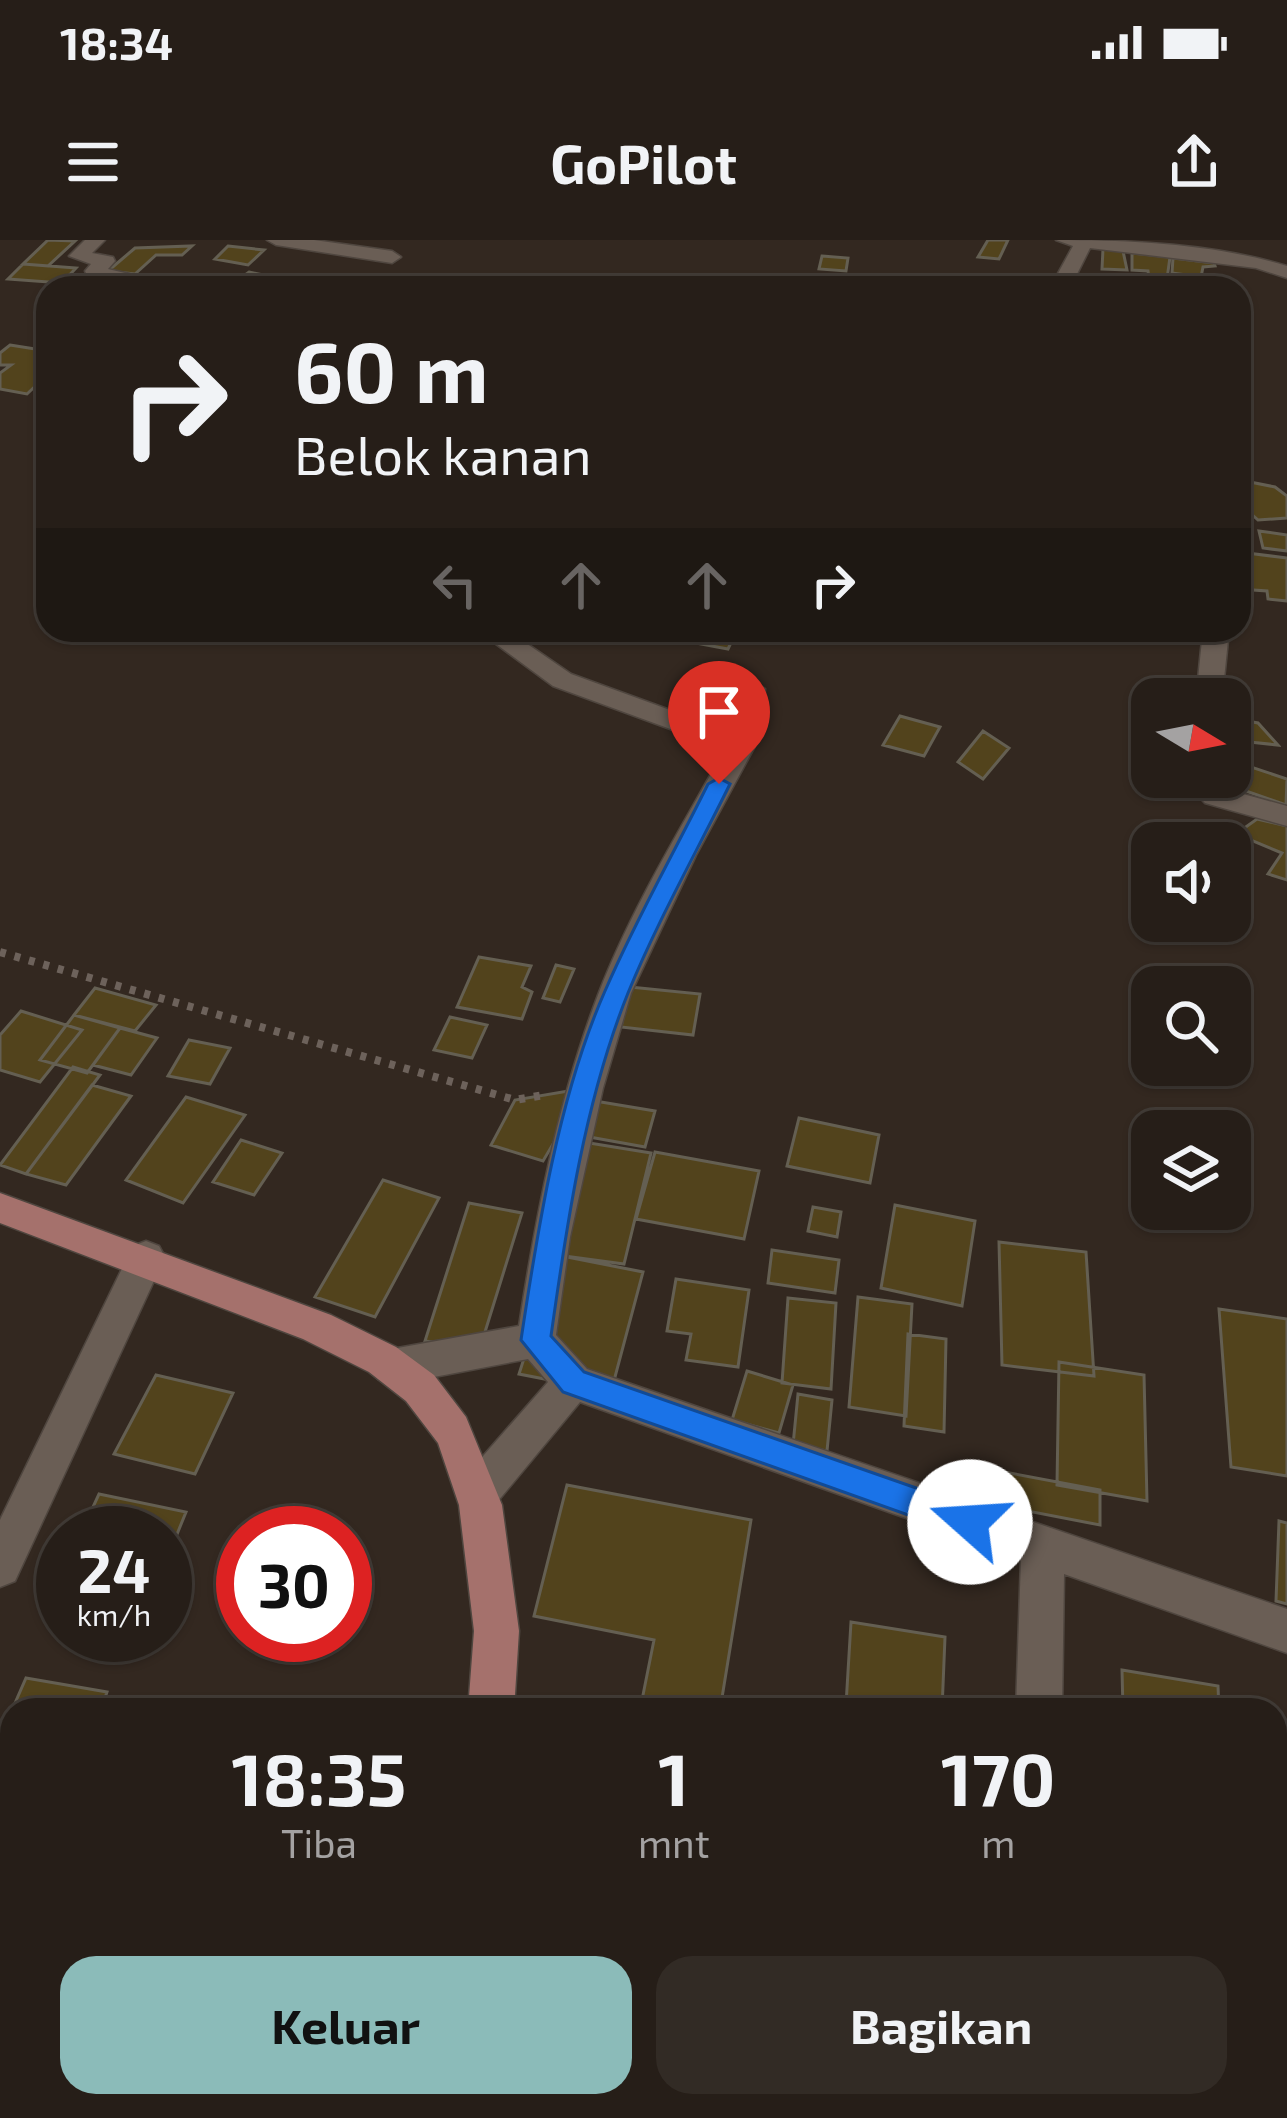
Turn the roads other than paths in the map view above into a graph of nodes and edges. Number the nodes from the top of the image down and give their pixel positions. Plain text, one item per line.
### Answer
1 (96, 240) edge
2 (276, 240) edge
3 (1075, 241) edge
4 (392, 257) dead end
5 (1287, 272) edge
6 (115, 276) edge
7 (1064, 276) edge
8 (507, 642) edge
9 (1215, 642) edge
10 (1211, 678) edge
11 (752, 689) dead end
12 (741, 745) junction
13 (1222, 798) edge
14 (1287, 816) edge
15 (0, 1208) edge
16 (146, 1257) junction
17 (536, 1340) junction
18 (392, 1366) junction
19 (573, 1382) junction
20 (478, 1492) junction
21 (1043, 1547) junction
22 (0, 1566) edge
23 (1287, 1631) edge
24 (494, 1698) edge
25 (1039, 1698) edge

1 - 6 street
2 - 4 street
3 - 5 street
3 - 7 street
8 - 12 street
9 - 10 street
11 - 12 street
12 - 17 street
13 - 14 street
15 - 16 main road
16 - 18 main road
16 - 22 street
17 - 18 street
17 - 19 street
18 - 20 main road
19 - 20 street
19 - 21 street
20 - 24 main road
21 - 23 street
21 - 25 street

